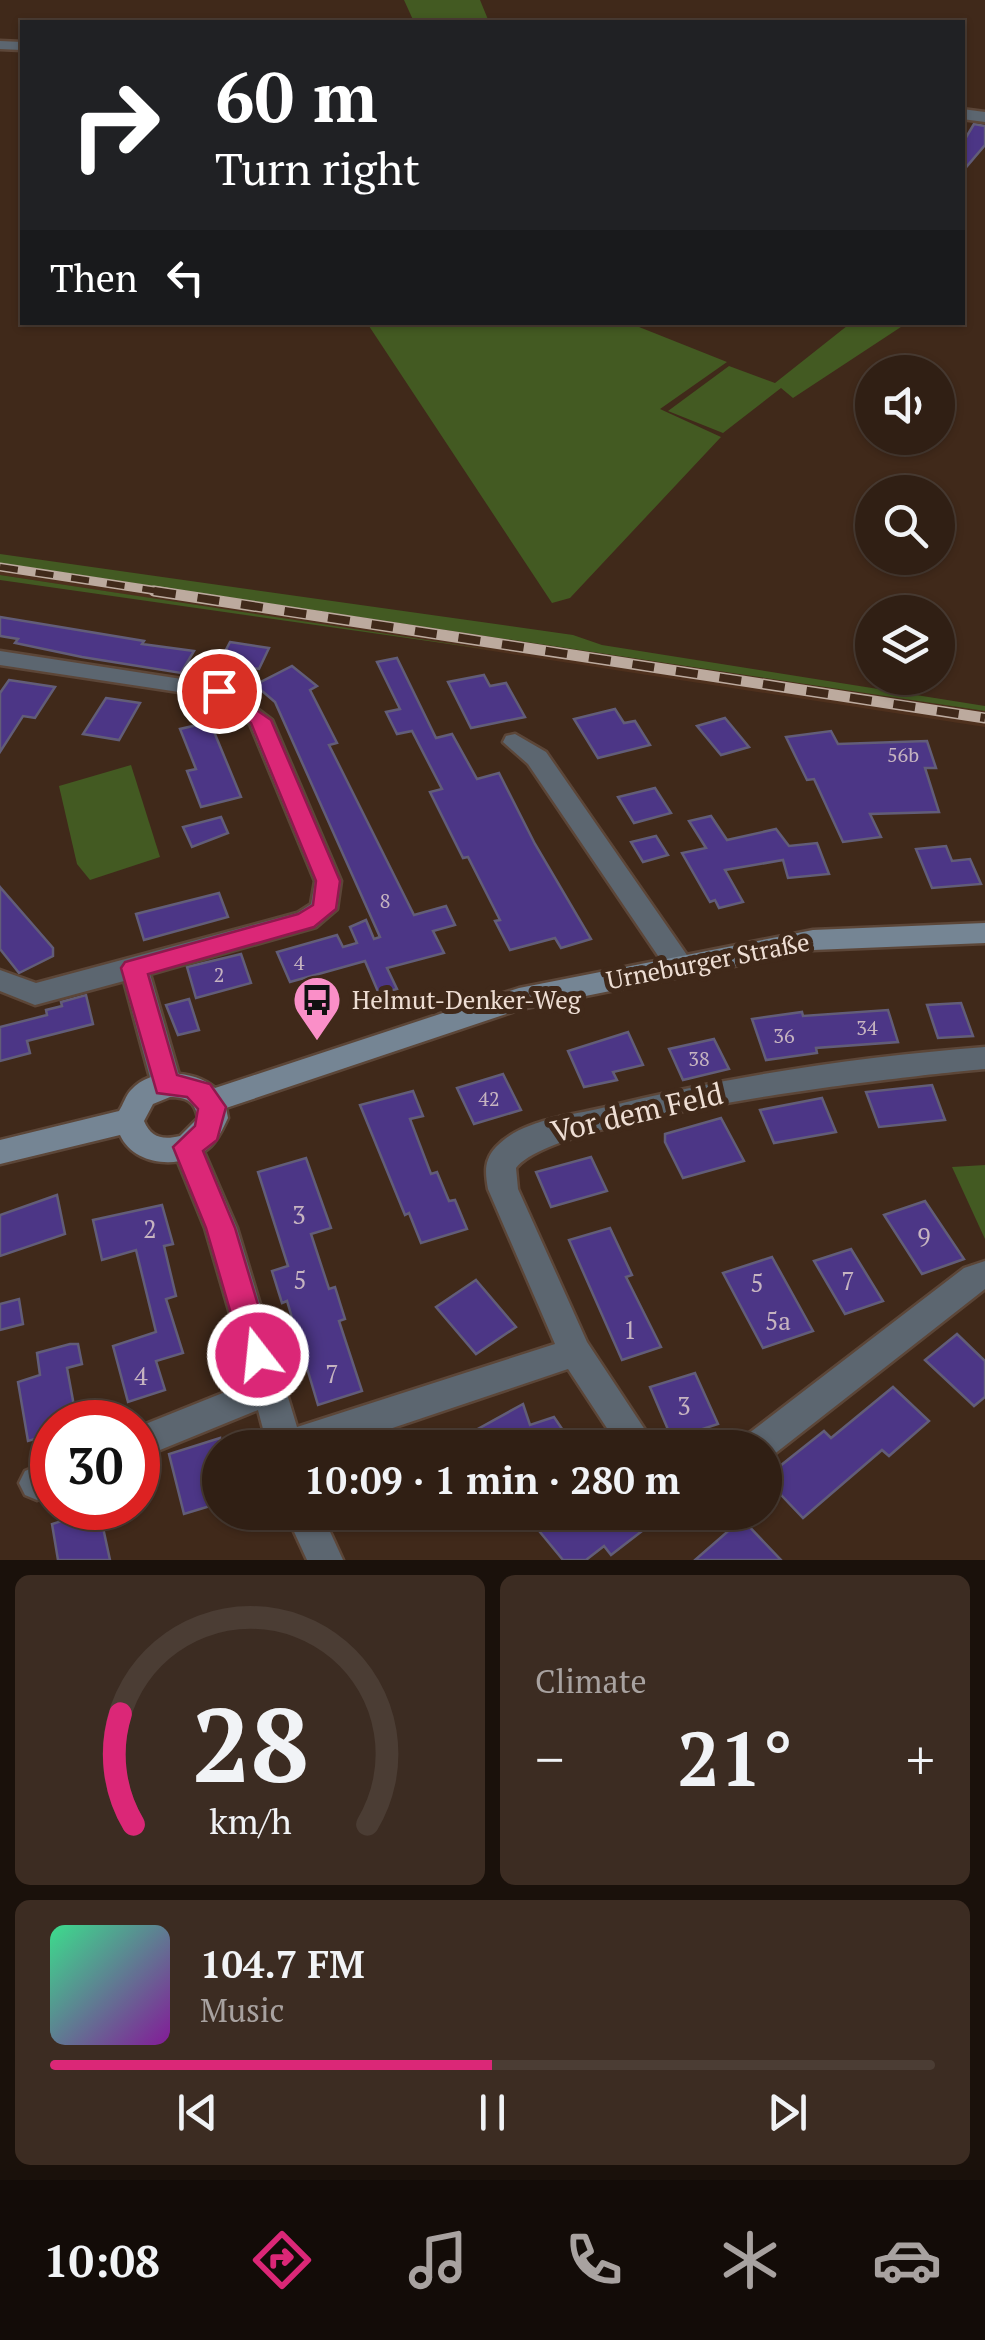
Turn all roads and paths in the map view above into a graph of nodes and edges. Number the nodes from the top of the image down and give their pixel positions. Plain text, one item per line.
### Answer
1 (2, 663) edge
2 (515, 742) dead end
3 (985, 933) edge
4 (679, 964) junction
5 (134, 968) junction
6 (0, 980) edge
7 (985, 1058) edge
8 (166, 1085) junction
9 (210, 1102) junction
10 (129, 1120) junction
11 (187, 1147) junction
12 (0, 1152) edge
13 (985, 1275) edge
14 (575, 1352) junction
15 (268, 1390) junction
16 (281, 1430) edge
17 (338, 1430) edge
18 (628, 1430) edge
19 (779, 1430) edge
20 (160, 1433) edge
21 (311, 1530) edge
22 (324, 1560) edge

1 - 5 street
2 - 4 street
3 - 4 street, Urneburger Straße
4 - 9 street, Urneburger Straße
5 - 6 street
5 - 8 street
7 - 14 street, Vor dem Feld
8 - 9 street
8 - 10 street
9 - 11 street
10 - 11 street
10 - 12 street
11 - 15 street
13 - 19 street
14 - 17 street
14 - 18 street, Vor dem Feld
15 - 16 street
15 - 20 street
21 - 22 street

